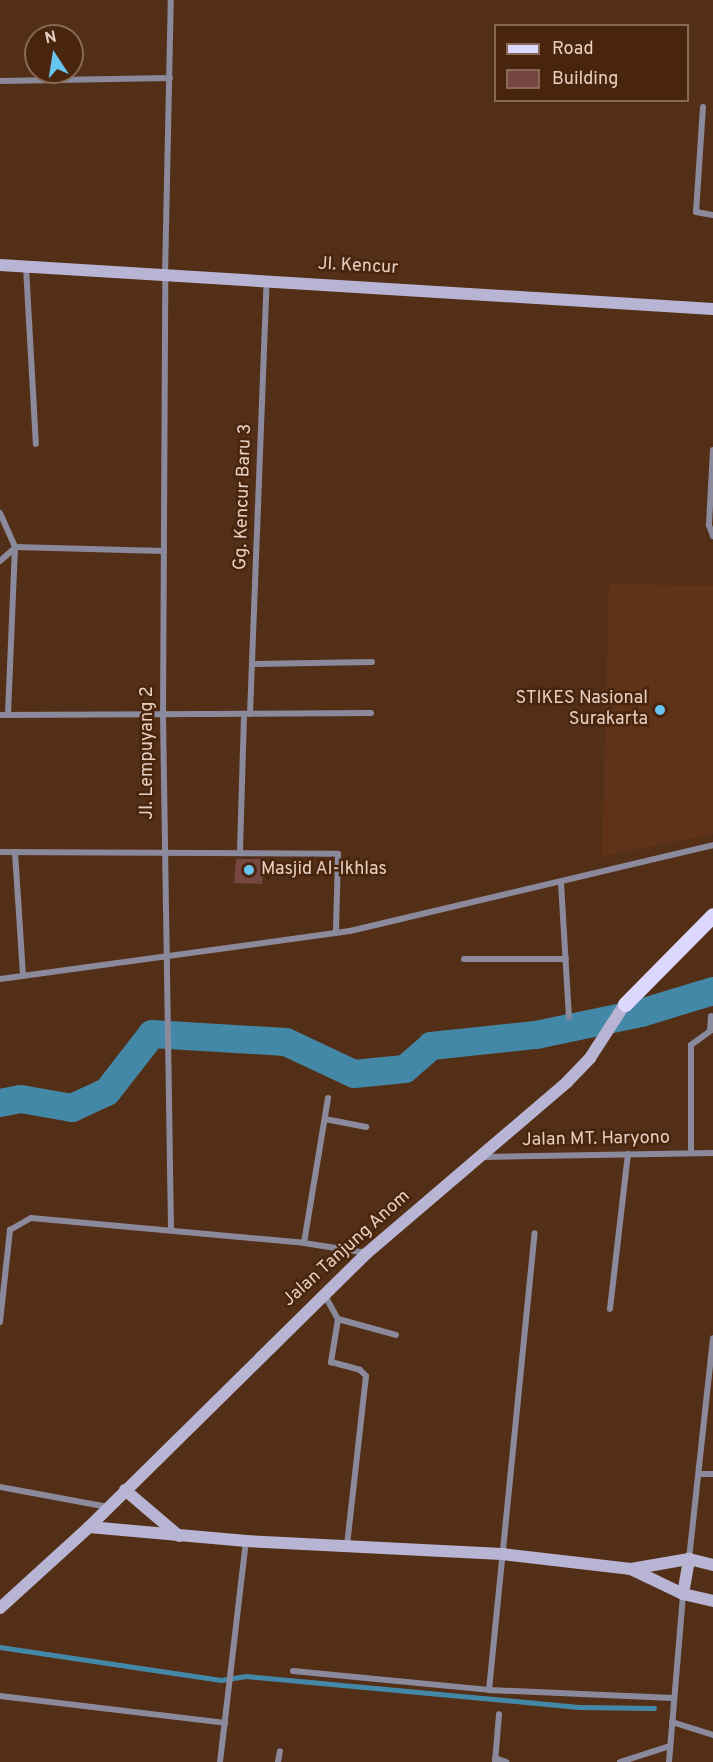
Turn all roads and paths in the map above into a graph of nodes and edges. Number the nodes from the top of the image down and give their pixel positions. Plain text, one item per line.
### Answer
1 (171, 0) edge
2 (170, 78) junction
3 (0, 81) edge
4 (703, 107) dead end
5 (713, 215) edge
6 (0, 265) edge
7 (27, 267) junction
8 (165, 276) junction
9 (267, 280) junction
10 (713, 309) edge
11 (36, 444) dead end
12 (713, 450) edge
13 (0, 513) edge
14 (713, 536) edge
15 (15, 547) junction
16 (164, 551) junction
17 (0, 561) edge
18 (372, 662) dead end
19 (252, 664) junction
20 (371, 713) dead end
21 (247, 714) junction
22 (0, 715) edge
23 (8, 715) junction
24 (162, 717) junction
25 (713, 845) edge
26 (164, 850) junction
27 (240, 851) junction
28 (0, 852) edge
29 (15, 852) junction
30 (561, 883) junction
31 (713, 915) edge
32 (336, 933) junction
33 (166, 957) junction
34 (464, 959) dead end
35 (566, 959) junction
36 (23, 976) junction
37 (0, 979) edge
38 (625, 1004) joint
39 (711, 1016) dead end
40 (569, 1017) dead end
41 (328, 1098) dead end
42 (325, 1119) junction
43 (366, 1127) dead end
44 (691, 1153) junction
45 (713, 1153) edge
46 (628, 1154) junction
47 (480, 1157) junction
48 (171, 1230) junction
49 (535, 1233) dead end
50 (304, 1243) junction
51 (367, 1253) junction
52 (3, 1265) edge
53 (324, 1294) junction
54 (610, 1309) dead end
55 (338, 1319) junction
56 (0, 1322) edge
57 (396, 1335) dead end
58 (713, 1338) edge
59 (699, 1474) junction
60 (713, 1474) edge
61 (0, 1487) edge
62 (125, 1490) junction
63 (108, 1507) junction
64 (89, 1527) junction
65 (179, 1536) junction
66 (246, 1541) junction
67 (347, 1545) junction
68 (502, 1554) junction
69 (689, 1559) junction
70 (713, 1565) edge
71 (631, 1569) junction
72 (683, 1594) junction
73 (713, 1601) edge
74 (0, 1608) edge
75 (293, 1671) dead end
76 (489, 1690) junction
77 (0, 1696) edge
78 (673, 1698) junction
79 (499, 1714) dead end
80 (672, 1722) junction
81 (225, 1723) junction
82 (713, 1736) edge
83 (670, 1746) junction
84 (280, 1751) dead end
85 (495, 1760) edge
86 (220, 1762) edge
87 (278, 1762) edge
88 (506, 1762) edge
89 (620, 1762) edge
90 (669, 1762) edge

1 - 2 street, Jl. Lempuyang 2
2 - 3 street
2 - 8 street, Jl. Lempuyang 2
4 - 5 street
6 - 7 street, Jl. Kencur
7 - 8 street, Jl. Kencur
7 - 11 street
8 - 9 street, Jl. Kencur
8 - 16 street, Jl. Lempuyang 2
9 - 10 street, Jl. Kencur
9 - 19 street, Gg. Kencur Baru 3
12 - 14 street
13 - 15 street
15 - 16 street
15 - 17 street
15 - 23 street
16 - 24 street, Jl. Lempuyang 2
18 - 19 street
19 - 21 street, Gg. Kencur Baru 3
20 - 21 street
21 - 24 street
21 - 27 street, Gg. Kencur Baru 3
22 - 23 street
23 - 24 street
24 - 26 street, Jl. Lempuyang 2
25 - 30 street
26 - 27 street
26 - 29 street
26 - 33 street, Jl. Lempuyang 2
27 - 32 street
28 - 29 street
29 - 36 street
30 - 32 street
30 - 35 street
31 - 38 main road, Jalan Tanjung Anom
32 - 33 street
33 - 36 street
33 - 48 street, Jl. Lempuyang 2
34 - 35 street
35 - 40 street
36 - 37 street
38 - 47 street, Jalan Tanjung Anom
39 - 44 street
41 - 42 street
42 - 43 street
42 - 50 street
44 - 45 street, Jalan MT. Haryono
44 - 46 street, Jalan MT. Haryono
46 - 47 street, Jalan MT. Haryono
46 - 54 street
47 - 51 street, Jalan Tanjung Anom
48 - 50 street
48 - 52 street
49 - 68 street
50 - 51 street
51 - 53 street, Jalan Tanjung Anom
52 - 56 street
53 - 55 street
53 - 62 street, Jalan Tanjung Anom
55 - 57 street
55 - 67 street
58 - 59 street
59 - 60 street
59 - 69 street
61 - 63 street
62 - 63 street, Jalan Tanjung Anom
62 - 65 street
63 - 64 street, Jalan Tanjung Anom
64 - 65 street
64 - 74 street, Jalan Tanjung Anom
65 - 66 street
66 - 67 street
66 - 81 street
67 - 68 street
68 - 71 street
68 - 76 street
69 - 70 street
69 - 71 street
69 - 72 street
71 - 72 street
72 - 73 street
72 - 78 street
75 - 76 street
76 - 78 street
77 - 81 street
78 - 80 street
79 - 85 street
80 - 82 street
80 - 83 street
81 - 86 street
83 - 89 street
83 - 90 street
84 - 87 street
85 - 88 street

